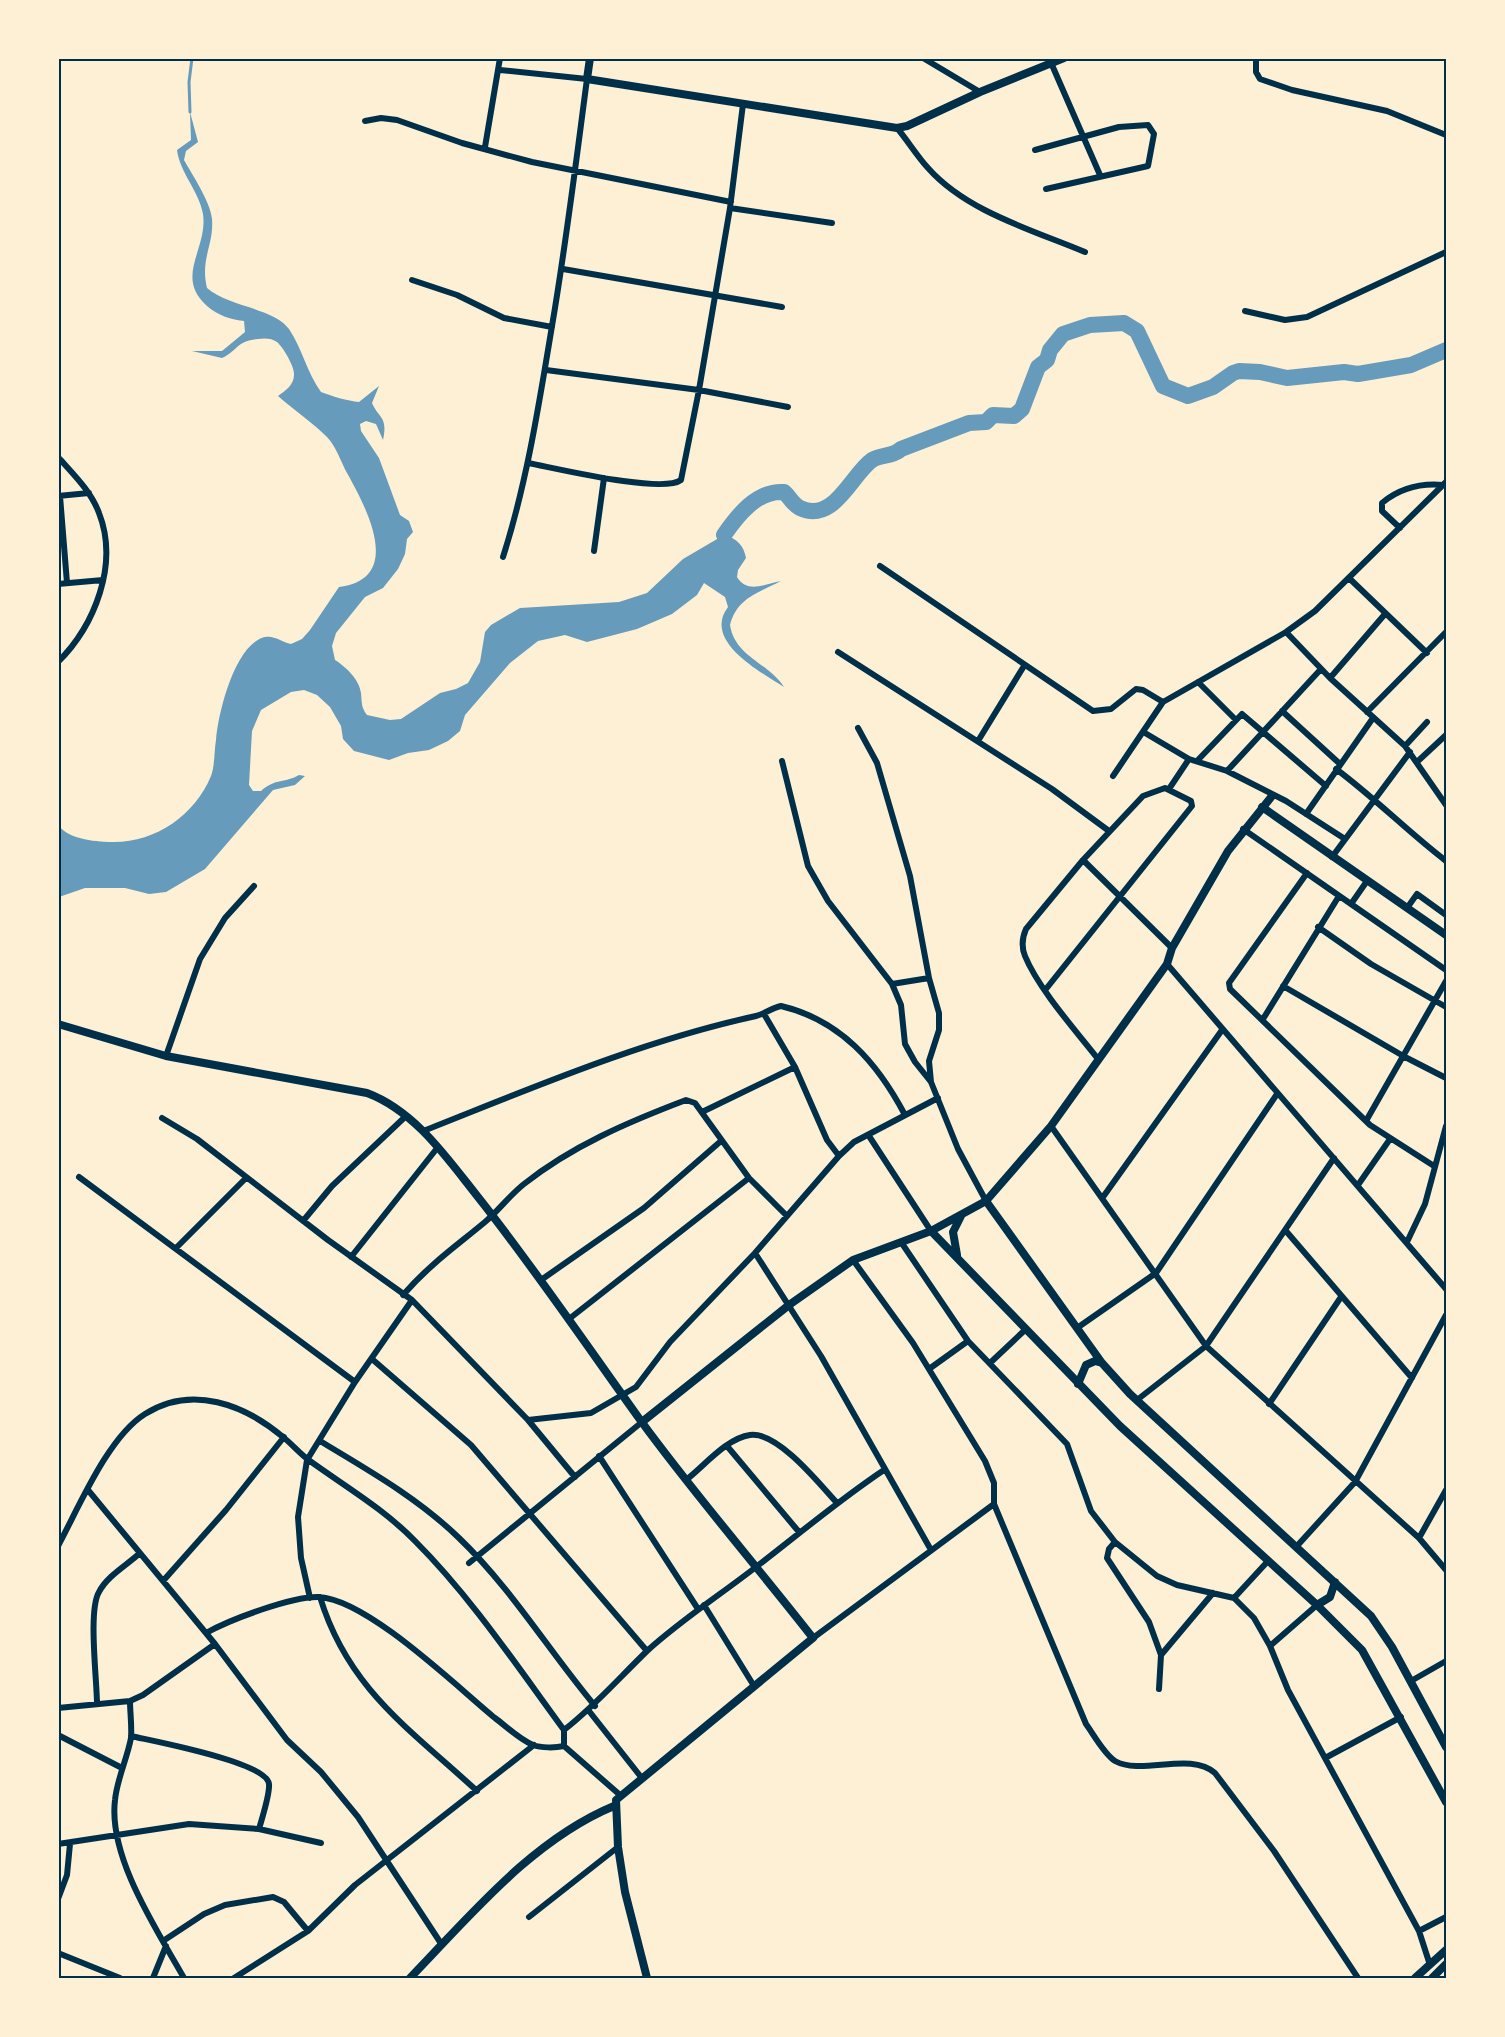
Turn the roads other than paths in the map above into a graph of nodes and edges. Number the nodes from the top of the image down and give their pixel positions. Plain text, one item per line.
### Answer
1 (500, 58) edge
2 (590, 58) edge
3 (923, 58) edge
4 (1064, 58) edge
5 (1256, 58) edge
6 (1052, 64) junction
7 (500, 70) junction
8 (587, 79) junction
9 (980, 92) junction
10 (743, 104) junction
11 (365, 121) dead end
12 (897, 128) junction
13 (1446, 135) edge
14 (1084, 137) junction
15 (485, 147) junction
16 (1035, 150) dead end
17 (575, 172) junction
18 (1100, 175) junction
19 (1046, 189) dead end
20 (730, 205) junction
21 (832, 223) dead end
22 (1085, 252) dead end
23 (1446, 252) edge
24 (563, 269) junction
25 (412, 280) dead end
26 (714, 297) junction
27 (782, 307) dead end
28 (1245, 311) dead end
29 (552, 327) junction
30 (546, 370) junction
31 (699, 390) junction
32 (788, 407) dead end
33 (58, 457) edge
34 (528, 463) junction
35 (604, 478) junction
36 (1445, 484) edge
37 (89, 493) junction
38 (59, 496) edge
39 (1400, 528) junction
40 (594, 551) dead end
41 (503, 557) dead end
42 (880, 566) dead end
43 (1350, 579) junction
44 (103, 580) junction
45 (67, 583) junction
46 (58, 584) edge
47 (1385, 614) junction
48 (1286, 632) junction
49 (1446, 632) edge
50 (838, 652) dead end
51 (1427, 653) junction
52 (58, 662) edge
53 (1023, 666) junction
54 (1321, 669) junction
55 (1330, 678) junction
56 (1198, 682) junction
57 (1163, 702) junction
58 (1282, 711) junction
59 (1367, 712) junction
60 (1235, 718) junction
61 (1373, 718) junction
62 (1427, 722) dead end
63 (858, 728) dead end
64 (1262, 730) junction
65 (1145, 733) junction
66 (1446, 735) edge
67 (978, 741) junction
68 (1405, 746) junction
69 (1410, 752) junction
70 (1189, 759) junction
71 (782, 761) dead end
72 (1197, 761) junction
73 (1417, 762) junction
74 (1338, 767) junction
75 (1227, 771) junction
76 (1113, 776) dead end
77 (1326, 786) junction
78 (1169, 789) junction
79 (1272, 795) junction
80 (1375, 798) junction
81 (1446, 805) edge
82 (1262, 807) junction
83 (1306, 814) junction
84 (1243, 829) junction
85 (1109, 831) junction
86 (1345, 839) junction
87 (1332, 856) junction
88 (1083, 860) junction
89 (1446, 861) edge
90 (1306, 873) junction
91 (1367, 881) junction
92 (254, 886) dead end
93 (1118, 896) junction
94 (1339, 896) junction
95 (1351, 904) junction
96 (1407, 908) junction
97 (1446, 915) edge
98 (1318, 927) junction
99 (1446, 935) edge
100 (1172, 948) junction
101 (1167, 964) junction
102 (1446, 970) edge
103 (928, 978) junction
104 (1446, 981) edge
105 (892, 984) junction
106 (1283, 986) junction
107 (1046, 989) junction
108 (1437, 1001) junction
109 (1446, 1007) edge
110 (764, 1014) junction
111 (1263, 1019) junction
112 (58, 1024) edge
113 (1222, 1030) junction
114 (166, 1056) junction
115 (1404, 1057) junction
116 (1098, 1059) junction
117 (795, 1067) junction
118 (1446, 1078) edge
119 (931, 1082) junction
120 (1277, 1094) junction
121 (938, 1098) junction
122 (702, 1112) junction
123 (905, 1115) junction
124 (406, 1116) junction
125 (162, 1118) dead end
126 (1366, 1120) junction
127 (1051, 1126) junction
128 (1446, 1126) edge
129 (423, 1131) junction
130 (868, 1136) junction
131 (1390, 1139) junction
132 (721, 1141) junction
133 (438, 1147) junction
134 (839, 1156) junction
135 (1334, 1158) junction
136 (1434, 1166) junction
137 (79, 1177) dead end
138 (246, 1178) junction
139 (749, 1178) junction
140 (1358, 1185) junction
141 (1102, 1197) junction
142 (986, 1201) junction
143 (965, 1213) junction
144 (493, 1216) junction
145 (788, 1216) junction
146 (303, 1221) junction
147 (1000, 1221) junction
148 (1286, 1230) junction
149 (931, 1231) junction
150 (901, 1242) junction
151 (1407, 1242) junction
152 (176, 1248) junction
153 (755, 1253) junction
154 (351, 1257) junction
155 (958, 1259) junction
156 (853, 1260) junction
157 (1156, 1273) junction
158 (541, 1280) junction
159 (1446, 1289) edge
160 (403, 1295) junction
161 (1341, 1297) junction
162 (412, 1300) junction
163 (789, 1305) junction
164 (1446, 1315) edge
165 (568, 1319) junction
166 (1077, 1328) junction
167 (1026, 1329) junction
168 (968, 1341) junction
169 (1206, 1346) junction
170 (372, 1359) junction
171 (990, 1363) junction
172 (1102, 1363) junction
173 (929, 1369) junction
174 (1412, 1378) junction
175 (356, 1382) junction
176 (1078, 1384) junction
177 (624, 1396) junction
178 (1137, 1400) junction
179 (1269, 1404) junction
180 (528, 1420) junction
181 (642, 1422) junction
182 (284, 1437) junction
183 (320, 1441) junction
184 (728, 1446) junction
185 (599, 1456) junction
186 (308, 1460) junction
187 (884, 1470) junction
188 (575, 1477) junction
189 (686, 1480) junction
190 (1354, 1482) junction
191 (88, 1490) junction
192 (1446, 1490) edge
193 (836, 1502) junction
194 (994, 1504) junction
195 (530, 1514) junction
196 (799, 1532) junction
197 (1419, 1538) junction
198 (1115, 1542) junction
199 (58, 1546) edge
200 (1297, 1546) junction
201 (931, 1550) junction
202 (140, 1553) junction
203 (476, 1557) junction
204 (1268, 1560) junction
205 (469, 1563) dead end
206 (757, 1566) junction
207 (1446, 1570) edge
208 (163, 1581) junction
209 (1335, 1582) junction
210 (1213, 1593) junction
211 (320, 1597) junction
212 (310, 1598) junction
213 (1234, 1598) junction
214 (1317, 1605) junction
215 (701, 1607) junction
216 (206, 1633) junction
217 (813, 1638) junction
218 (215, 1644) junction
219 (1270, 1646) junction
220 (647, 1651) junction
221 (1161, 1655) junction
222 (1446, 1662) edge
223 (1411, 1681) junction
224 (754, 1686) junction
225 (1159, 1689) dead end
226 (130, 1701) junction
227 (98, 1704) junction
228 (596, 1706) junction
229 (58, 1708) edge
230 (589, 1711) junction
231 (1402, 1717) junction
232 (564, 1730) junction
233 (58, 1735) edge
234 (131, 1736) junction
235 (534, 1745) junction
236 (564, 1746) junction
237 (1446, 1747) edge
238 (1327, 1757) junction
239 (122, 1768) junction
240 (641, 1777) junction
241 (477, 1791) junction
242 (620, 1795) junction
243 (1446, 1802) edge
244 (614, 1806) junction
245 (259, 1829) junction
246 (118, 1834) junction
247 (321, 1843) dead end
248 (58, 1844) edge
249 (70, 1844) junction
250 (618, 1847) junction
251 (387, 1861) junction
252 (58, 1899) edge
253 (530, 1917) dead end
254 (1446, 1917) edge
255 (1419, 1930) junction
256 (308, 1931) junction
257 (165, 1943) junction
258 (442, 1945) junction
259 (1446, 1950) edge
260 (58, 1953) edge
261 (1446, 1964) edge
262 (1430, 1965) junction
263 (120, 1978) edge
264 (153, 1978) edge
265 (184, 1978) edge
266 (234, 1978) edge
267 (410, 1978) edge
268 (647, 1978) edge
269 (1359, 1978) edge
270 (1415, 1978) edge
271 (1432, 1978) edge

1 - 7 street
2 - 8 street
3 - 9 street
4 - 6 street
5 - 13 street
6 - 9 street
6 - 14 street
7 - 8 street
7 - 15 street
8 - 10 street
8 - 17 street
9 - 12 street
10 - 12 street
10 - 20 street
11 - 15 street
12 - 22 street
14 - 16 street
14 - 18 street
14 - 18 street
15 - 17 street
17 - 20 street
17 - 24 street
18 - 19 street
20 - 21 street
20 - 26 street
23 - 28 street
24 - 26 street
24 - 29 street
25 - 29 street
26 - 27 street
26 - 31 street
29 - 30 street
30 - 31 street
30 - 34 street
31 - 32 street
31 - 35 street
33 - 37 street
34 - 35 street
34 - 41 street
35 - 40 street
36 - 39 street
36 - 39 street
37 - 38 street
37 - 44 street
38 - 45 street
39 - 43 street
42 - 53 street
43 - 47 street
43 - 48 street
44 - 45 street
44 - 52 street
45 - 46 street
47 - 51 street
47 - 55 street
48 - 54 street
48 - 56 street
49 - 51 street
50 - 67 street
51 - 59 street
53 - 57 street
53 - 67 street
54 - 55 street
54 - 58 street
55 - 59 street
56 - 57 street
56 - 60 street
57 - 65 street
58 - 64 street
58 - 74 street
59 - 61 street
60 - 64 street
60 - 72 street
61 - 68 street
61 - 74 street
62 - 68 street
63 - 103 street
64 - 75 street
64 - 77 street
65 - 70 street
65 - 76 street
66 - 73 street
67 - 85 street
68 - 69 street
69 - 73 street
69 - 80 street
70 - 72 street
70 - 78 street
71 - 105 street
72 - 75 street
73 - 81 street
74 - 77 street
74 - 80 street
75 - 79 street
77 - 83 street
78 - 85 street
78 - 93 street
79 - 82 street
79 - 83 street
80 - 86 street
80 - 89 street
82 - 84 street
82 - 87 street
83 - 86 street
84 - 90 street
84 - 100 street
85 - 88 street
86 - 87 street
87 - 91 street
88 - 93 street
88 - 107 street
90 - 94 street
90 - 111 street
91 - 95 street
91 - 96 street
92 - 114 street
93 - 100 street
93 - 107 street
94 - 95 street
94 - 98 street
95 - 102 street
96 - 97 street
96 - 99 street
98 - 106 street
98 - 108 street
100 - 101 street
101 - 113 street
101 - 116 street
103 - 105 street
103 - 119 street
104 - 108 street
105 - 119 street
106 - 111 street
106 - 115 street
107 - 116 street
108 - 109 street
108 - 115 street
110 - 117 street
110 - 123 street
110 - 129 street
111 - 126 street
112 - 114 street
113 - 120 street
113 - 141 street
114 - 124 street
115 - 118 street
115 - 126 street
116 - 127 street
117 - 122 street
117 - 134 street
119 - 121 street
120 - 135 street
120 - 157 street
121 - 123 street
121 - 142 street
122 - 132 street
122 - 144 street
123 - 130 street
124 - 129 street
124 - 146 street
125 - 138 street
126 - 131 street
127 - 141 street
127 - 142 street
128 - 136 street
129 - 133 street
130 - 134 street
130 - 149 street
131 - 136 street
131 - 140 street
132 - 139 street
132 - 158 street
133 - 144 street
133 - 154 street
134 - 145 street
135 - 140 street
135 - 148 street
136 - 151 street
137 - 152 street
138 - 146 street
138 - 152 street
139 - 145 street
139 - 165 street
140 - 151 street
141 - 157 street
142 - 143 street
142 - 147 street
143 - 147 street
143 - 149 street
143 - 155 street
144 - 158 street
144 - 160 street
145 - 153 street
146 - 154 street
147 - 166 street
148 - 161 street
148 - 169 street
149 - 150 street
149 - 155 street
150 - 156 street
150 - 168 street
151 - 159 street
152 - 175 street
153 - 163 street
153 - 177 street
154 - 160 street
155 - 167 street
156 - 163 street
156 - 173 street
157 - 166 street
157 - 169 street
158 - 165 street
160 - 162 street
161 - 174 street
161 - 179 street
162 - 170 street
162 - 180 street
163 - 181 street
163 - 187 street
164 - 174 street
165 - 177 street
166 - 172 street
167 - 171 street
167 - 176 street
168 - 171 street
168 - 173 street
169 - 178 street
169 - 179 street
170 - 175 street
170 - 195 street
171 - 198 street
172 - 176 street
172 - 178 street
173 - 194 street
174 - 190 street
175 - 183 street
176 - 204 street
177 - 180 street
177 - 181 street
178 - 200 street
179 - 190 street
180 - 188 street
181 - 185 street
181 - 189 street
182 - 186 street
182 - 191 street
182 - 208 street
183 - 186 street
183 - 203 street
184 - 189 street
184 - 193 street
184 - 196 street
185 - 188 street
185 - 215 street
186 - 212 street
186 - 232 street
187 - 193 street
187 - 201 street
188 - 195 street
189 - 206 street
190 - 197 street
190 - 200 street
191 - 199 street
191 - 202 street
192 - 197 street
193 - 196 street
194 - 201 street
194 - 269 street
195 - 203 street
195 - 220 street
196 - 206 street
197 - 207 street
198 - 210 street
198 - 221 street
200 - 209 street
201 - 217 street
202 - 208 street
202 - 227 street
203 - 205 street
203 - 228 street
204 - 213 street
204 - 214 street
206 - 215 street
206 - 217 street
208 - 216 street
209 - 214 street
209 - 223 street
210 - 213 street
210 - 221 street
211 - 212 street
211 - 235 street
211 - 241 street
212 - 216 street
213 - 219 street
214 - 219 street
214 - 231 street
215 - 220 street
215 - 224 street
216 - 218 street
217 - 224 street
218 - 226 street
218 - 251 street
219 - 238 street
220 - 228 street
221 - 225 street
222 - 223 street
223 - 237 street
224 - 240 street
226 - 227 street
226 - 234 street
227 - 229 street
228 - 230 street
230 - 232 street
230 - 240 street
231 - 238 street
231 - 243 street
232 - 236 street
233 - 239 street
234 - 239 street
234 - 245 street
235 - 236 street
235 - 241 street
236 - 242 street
238 - 255 street
239 - 246 street
240 - 242 street
241 - 251 street
242 - 244 street
244 - 250 street
244 - 258 street
245 - 246 street
245 - 247 street
246 - 249 street
246 - 257 street
248 - 249 street
249 - 252 street
250 - 253 street
250 - 268 street
251 - 256 street
251 - 258 street
254 - 255 street
255 - 262 street
256 - 257 street
256 - 266 street
257 - 264 street
257 - 265 street
258 - 267 street
259 - 262 street
260 - 263 street
261 - 271 street
262 - 270 street

